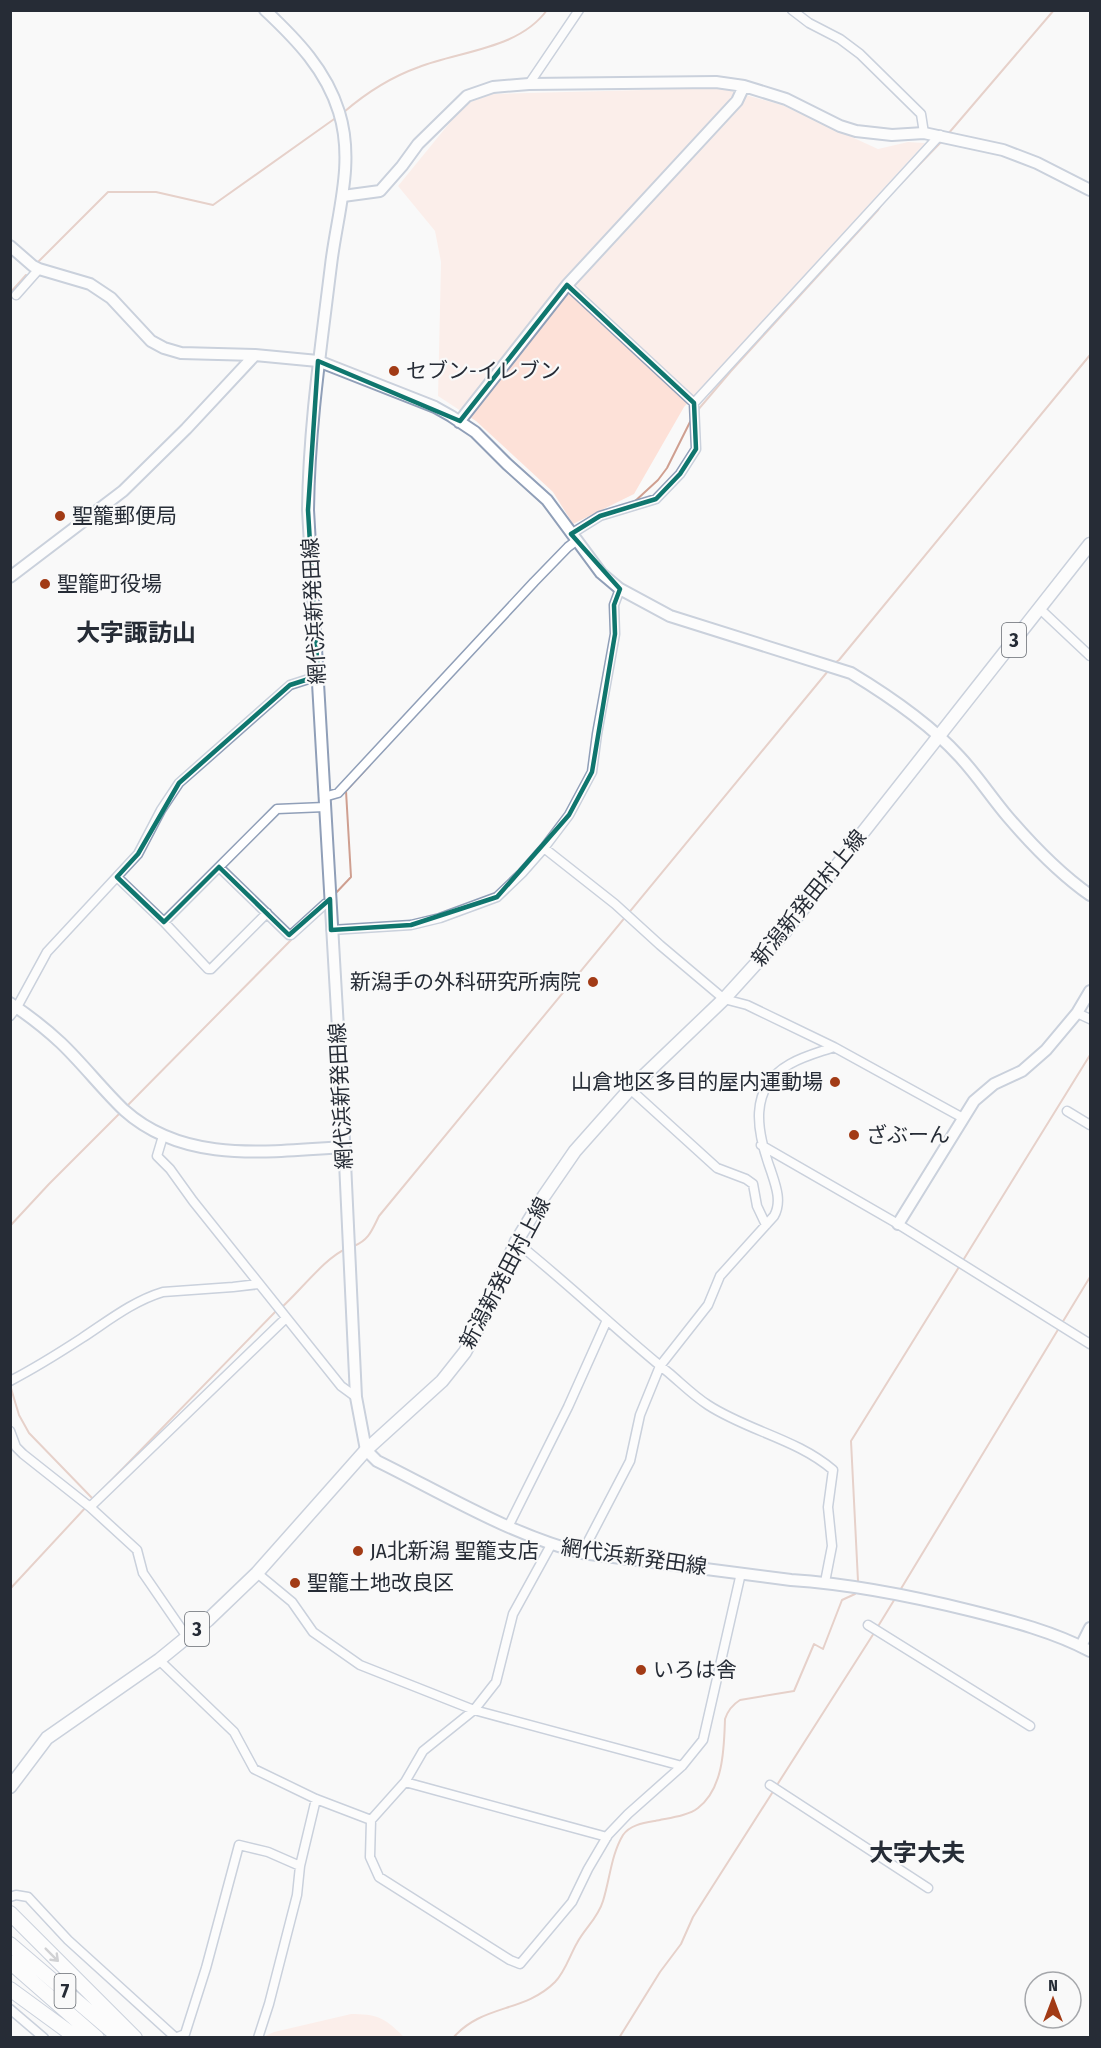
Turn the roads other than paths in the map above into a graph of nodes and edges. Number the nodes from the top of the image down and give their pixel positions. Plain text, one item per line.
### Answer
1 (265, 10) edge
2 (579, 10) edge
3 (792, 10) edge
4 (529, 84) junction
5 (744, 86) junction
6 (924, 133) junction
7 (940, 135) junction
8 (1090, 190) edge
9 (343, 195) junction
10 (10, 246) edge
11 (39, 269) junction
12 (567, 285) junction
13 (16, 295) dead end
14 (255, 355) junction
15 (318, 361) junction
16 (694, 403) junction
17 (459, 422) junction
18 (574, 537) junction
19 (1090, 544) edge
20 (10, 577) edge
21 (620, 589) junction
22 (1040, 608) junction
23 (1090, 656) edge
24 (318, 676) junction
25 (939, 737) junction
26 (325, 802) junction
27 (544, 848) junction
28 (219, 867) junction
29 (117, 877) junction
30 (1088, 889) edge
31 (330, 903) junction
32 (267, 913) junction
33 (164, 922) junction
34 (332, 930) junction
35 (1090, 991) edge
36 (724, 999) junction
37 (13, 1009) edge
38 (1077, 1013) junction
39 (1090, 1019) edge
40 (834, 1047) junction
41 (630, 1089) junction
42 (1067, 1111) dead end
43 (963, 1118) junction
44 (1090, 1125) edge
45 (163, 1136) junction
46 (762, 1144) junction
47 (344, 1147) junction
48 (898, 1224) junction
49 (766, 1225) junction
50 (516, 1242) junction
51 (259, 1284) junction
52 (286, 1318) junction
53 (607, 1320) junction
54 (1090, 1344) edge
55 (660, 1366) junction
56 (10, 1381) edge
57 (356, 1397) junction
58 (10, 1431) edge
59 (366, 1450) junction
60 (90, 1507) junction
61 (508, 1527) junction
62 (551, 1545) junction
63 (582, 1553) junction
64 (257, 1573) junction
65 (741, 1573) junction
66 (825, 1582) junction
67 (868, 1625) dead end
68 (1090, 1628) edge
69 (187, 1637) junction
70 (1086, 1648) edge
71 (159, 1660) junction
72 (474, 1710) junction
73 (1030, 1726) dead end
74 (682, 1766) junction
75 (405, 1782) junction
76 (770, 1785) dead end
77 (10, 1787) edge
78 (316, 1799) junction
79 (371, 1820) junction
80 (607, 1837) junction
81 (300, 1866) junction
82 (928, 1888) dead end
83 (10, 1897) edge
84 (10, 1913) edge
85 (10, 1944) edge
86 (10, 1962) edge
87 (10, 1989) edge
88 (10, 2009) edge
89 (44, 2037) edge
90 (77, 2037) edge
91 (97, 2037) edge
92 (120, 2037) edge
93 (135, 2037) edge
94 (176, 2037) edge
95 (258, 2037) edge

1 - 9 street, 網代浜新発田線
2 - 4 street
3 - 6 street
4 - 5 street
4 - 9 street
5 - 6 street
5 - 12 street
6 - 7 street
7 - 8 street
7 - 16 street
9 - 15 street, 網代浜新発田線
10 - 11 street
11 - 13 street
11 - 14 street
12 - 16 street
12 - 17 street
14 - 15 street
14 - 20 street
15 - 17 street
15 - 24 street, 網代浜新発田線
16 - 18 street
17 - 18 street
18 - 21 street
18 - 26 street
19 - 22 main road, 新潟新発田村上線 / 3
21 - 25 street
21 - 27 street
22 - 23 street
22 - 25 main road, 新潟新発田村上線 / 3
24 - 26 street, 網代浜新発田線
24 - 29 street
25 - 30 street
25 - 36 main road, 新潟新発田村上線 / 3
26 - 28 street
26 - 31 street, 網代浜新発田線
27 - 34 street
27 - 36 street
28 - 32 street
28 - 33 street
29 - 33 street
29 - 37 street
31 - 32 street
31 - 34 street, 網代浜新発田線
32 - 33 street
34 - 47 street, 網代浜新発田線
35 - 38 street
36 - 40 street
36 - 41 main road, 新潟新発田村上線 / 3
37 - 45 street
38 - 39 street
38 - 43 street
40 - 43 street
40 - 46 street
41 - 49 street
41 - 50 main road, 新潟新発田村上線 / 3
42 - 44 street
43 - 48 street
45 - 47 street
45 - 51 street
46 - 48 street
46 - 49 street
47 - 57 street, 網代浜新発田線
48 - 54 street
49 - 55 street
50 - 53 street
50 - 59 main road, 新潟新発田村上線 / 3
51 - 52 street
51 - 56 street
52 - 57 street
52 - 60 street
53 - 55 street
53 - 61 street
55 - 63 street
55 - 66 street
57 - 59 street, 網代浜新発田線
58 - 60 street
59 - 61 street, 網代浜新発田線
59 - 64 main road, 新潟新発田村上線 / 3
60 - 69 street
61 - 62 street, 網代浜新発田線
62 - 63 street, 網代浜新発田線
62 - 72 street
63 - 65 street, 網代浜新発田線
64 - 69 main road, 新潟新発田村上線 / 3
64 - 72 street
65 - 66 street, 網代浜新発田線
65 - 74 street
66 - 70 street, 網代浜新発田線
67 - 73 street
68 - 70 street
69 - 71 main road, 新潟新発田村上線 / 3
71 - 77 main road, 新潟新発田村上線 / 3
71 - 78 street
72 - 74 street
72 - 75 street
74 - 80 street
75 - 79 street
75 - 80 street
76 - 82 street
78 - 79 street
78 - 81 street
79 - 80 street
81 - 94 street
81 - 95 street
83 - 94 street
84 -> 93 highway
85 - 92 highway, 7
86 - 91 highway, 7
87 - 90 highway
88 - 89 street

